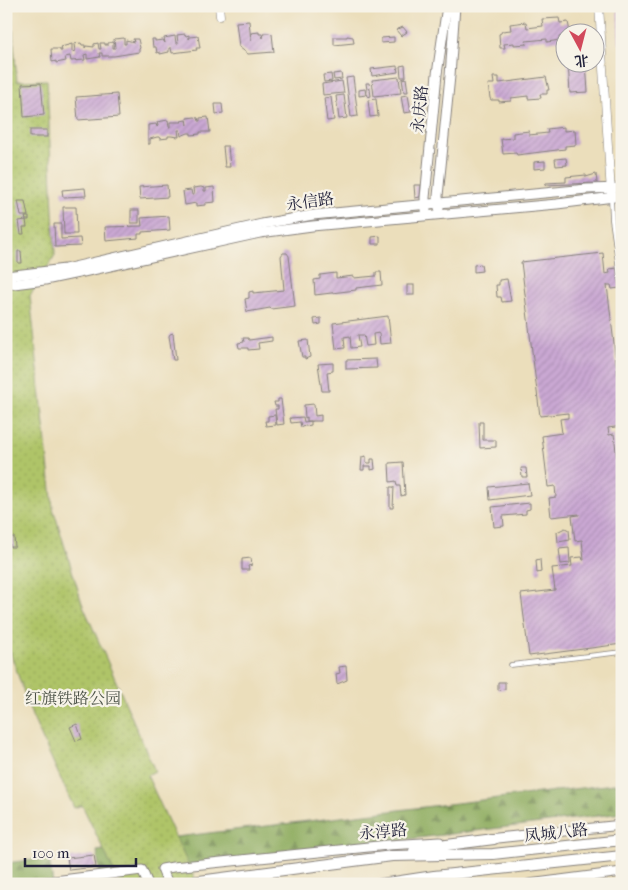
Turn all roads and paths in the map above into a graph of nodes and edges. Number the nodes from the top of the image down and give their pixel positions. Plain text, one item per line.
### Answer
1 (219, 6) edge
2 (447, 6) edge
3 (454, 6) edge
4 (599, 6) edge
5 (220, 16) dead end
6 (622, 188) edge
7 (611, 193) junction
8 (622, 196) edge
9 (425, 204) junction
10 (439, 208) junction
11 (426, 215) junction
12 (6, 276) edge
13 (6, 285) edge
14 (622, 291) edge
15 (622, 652) edge
16 (511, 665) dead end
17 (622, 825) edge
18 (494, 839) junction
19 (622, 840) edge
20 (493, 854) joint
21 (392, 856) junction
22 (622, 856) edge
23 (622, 872) edge
24 (397, 883) edge
25 (30, 884) edge
26 (148, 884) edge
27 (168, 884) edge
28 (176, 884) edge
29 (381, 884) edge
30 (529, 884) edge

1 - 5 street
2 - 9 street, 永庆路
3 - 10 street, 永庆路
4 - 7 street
6 - 7 street, 永信路
7 - 8 street, 永信路
7 - 10 street, 永信路
7 - 14 lane
9 - 10 street, 永信路
9 - 11 street, 永庆路
9 - 12 street, 永信路
10 - 11 street, 永信路
11 - 13 street, 永信路
15 - 16 lane
17 - 18 street, 永淳路
18 - 21 main road
18 - 27 street, 永淳路
19 - 20 main road, 凤城八路
20 - 21 main road, 永淳路
21 - 28 main road, 永淳路
22 - 24 main road, 凤城八路
23 - 30 street
24 - 29 main road
25 - 26 street

